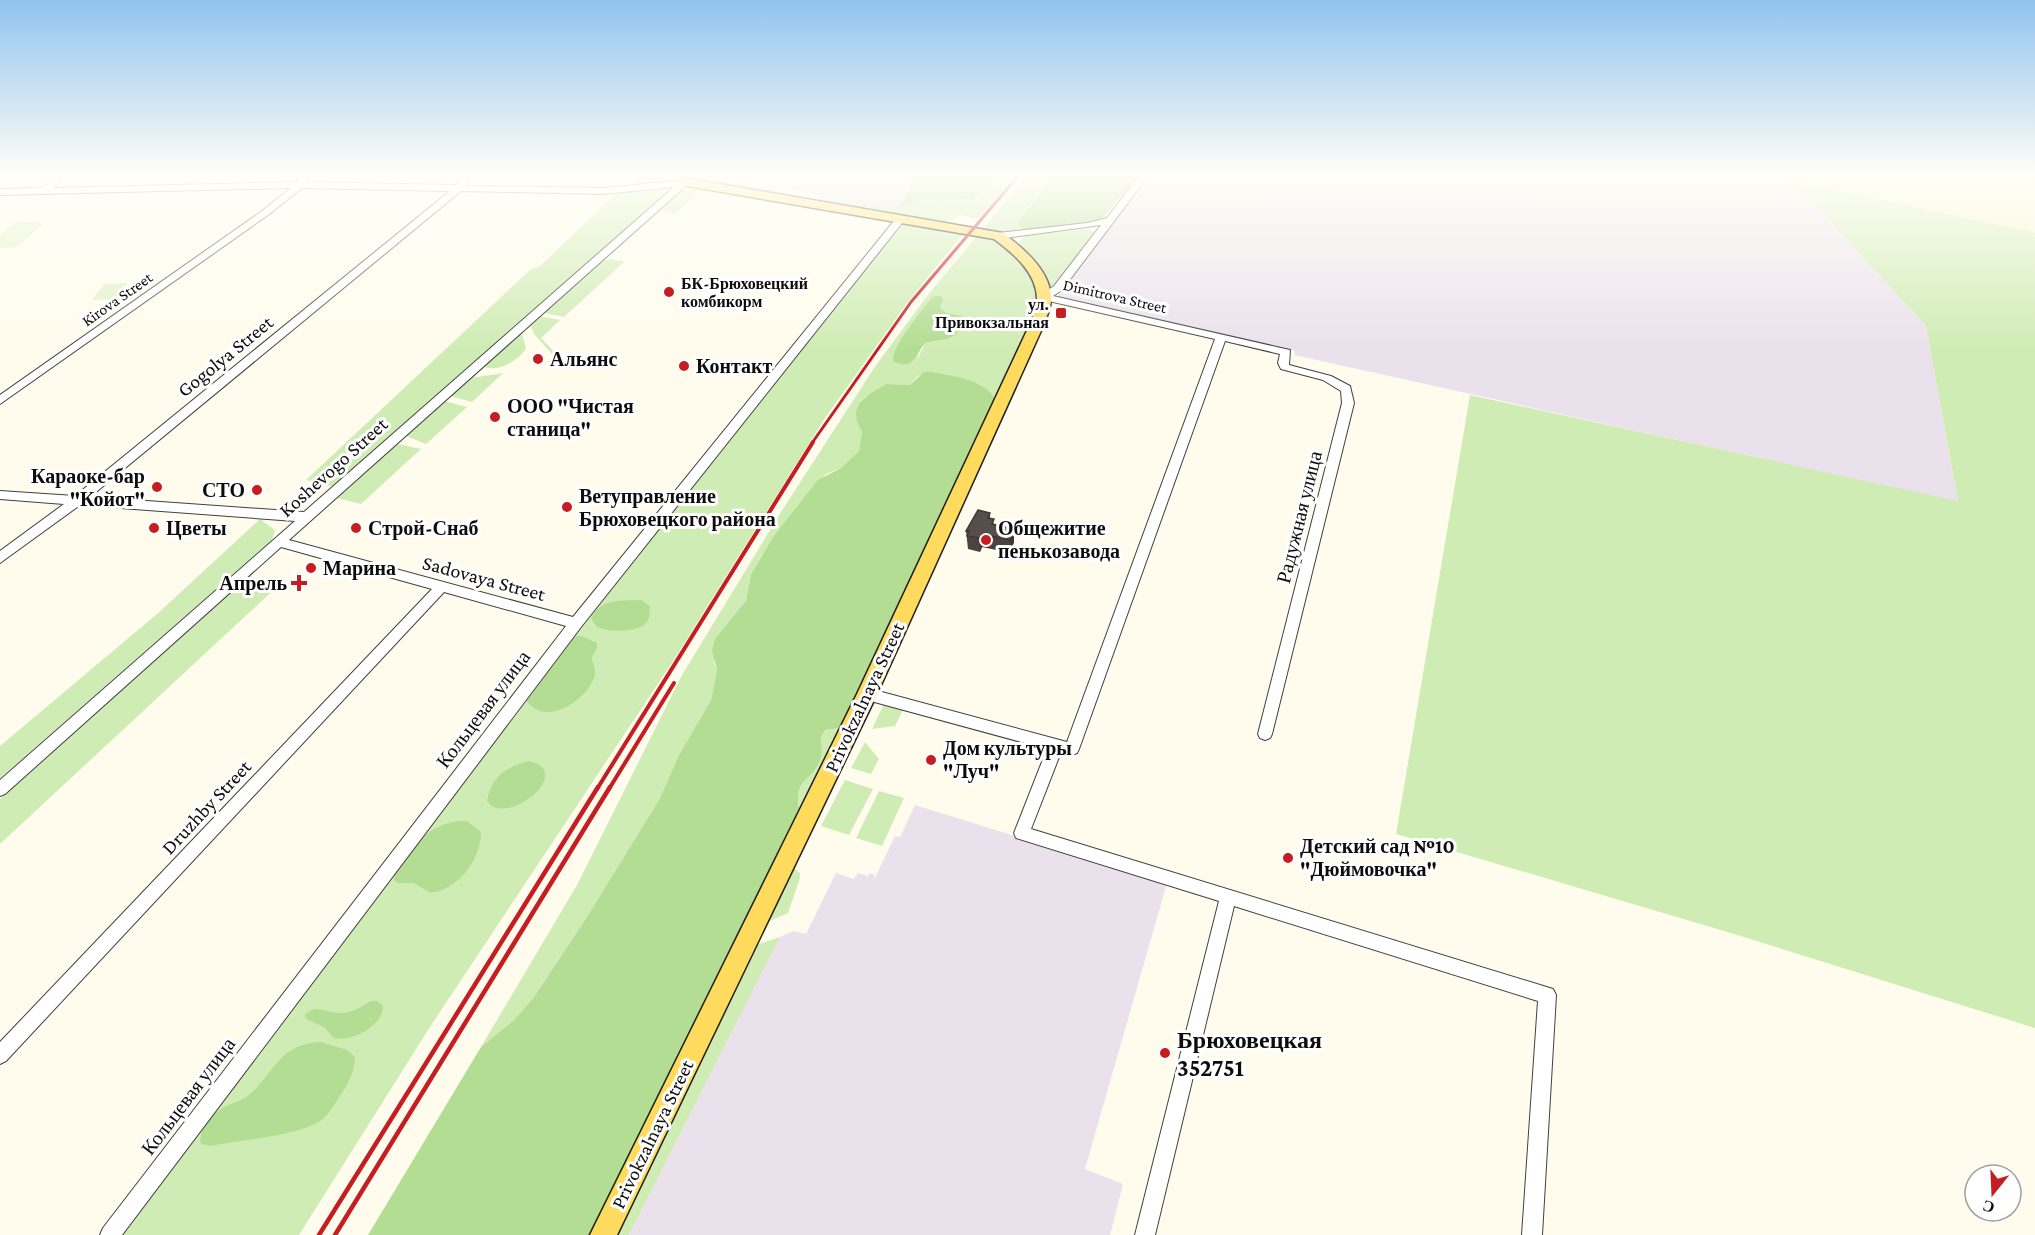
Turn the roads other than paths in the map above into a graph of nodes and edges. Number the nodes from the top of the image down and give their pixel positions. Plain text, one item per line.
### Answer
1 (238, 233) edge
2 (404, 233) edge
3 (627, 233) edge
4 (889, 233) edge
5 (980, 233) edge
6 (1025, 233) junction
7 (1028, 233) edge
8 (1099, 233) edge
9 (998, 236) junction
10 (1015, 249) junction
11 (1044, 297) junction
12 (1221, 337) junction
13 (1286, 352) joint
14 (0, 400) edge
15 (0, 495) edge
16 (78, 500) junction
17 (306, 517) junction
18 (279, 542) junction
19 (0, 558) edge
20 (442, 586) junction
21 (576, 623) junction
22 (867, 694) junction
23 (1264, 734) dead end
24 (1056, 745) junction
25 (0, 789) edge
26 (1228, 896) junction
27 (0, 1055) edge
28 (110, 1235) edge
29 (603, 1235) edge
30 (1145, 1235) edge
31 (1532, 1235) edge

1 - 14 street, Kirova Street
2 - 16 street, Gogolya Street
3 - 17 street, Koshevogo Street
4 - 21 street, Кольцевая улица
5 - 9 main road, Dimitrova Street
6 - 7 street
6 - 9 street
6 - 10 street
8 - 11 street
9 - 10 main road, Dimitrova Street
10 - 11 main road, Dimitrova Street
11 - 12 street, Dimitrova Street
11 - 22 main road, Privokzalnaya Street
12 - 13 street, Dimitrova Street
12 - 24 street
13 - 23 street, Радужная улица
15 - 16 street
16 - 17 street
16 - 19 street, Gogolya Street
17 - 18 street, Koshevogo Street
18 - 20 street, Sadovaya Street
18 - 25 street, Koshevogo Street
20 - 21 street, Sadovaya Street
20 - 27 street, Druzhby Street
21 - 28 street, Кольцевая улица
22 - 24 street
22 - 29 main road, Privokzalnaya Street
24 - 26 street
26 - 30 street
26 - 31 street

